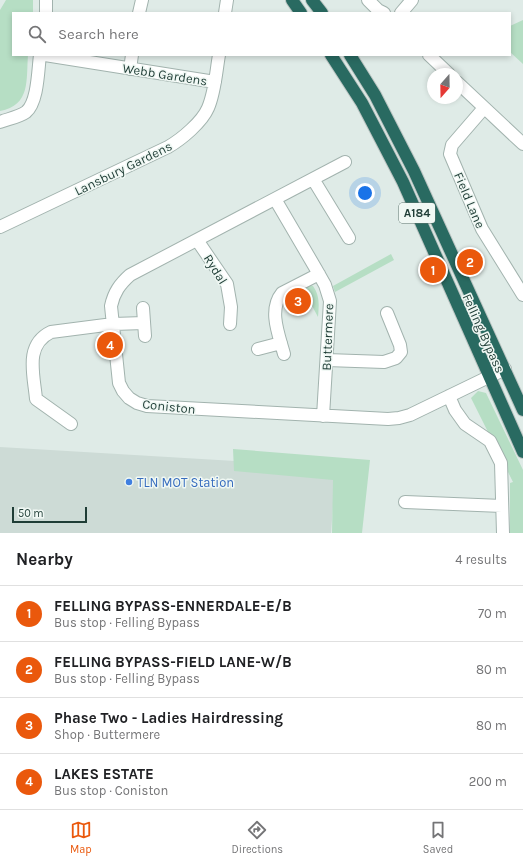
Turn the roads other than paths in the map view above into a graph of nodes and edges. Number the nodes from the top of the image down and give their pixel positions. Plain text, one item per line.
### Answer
1 (46, 0) edge
2 (142, 0) edge
3 (227, 0) edge
4 (292, 0) edge
5 (312, 0) edge
6 (368, 0) edge
7 (412, 0) edge
8 (46, 12) edge
9 (139, 12) edge
10 (225, 12) edge
11 (301, 12) edge
12 (321, 12) edge
13 (382, 12) edge
14 (402, 12) edge
15 (40, 56) edge
16 (52, 56) edge
17 (132, 56) edge
18 (219, 56) edge
19 (332, 56) edge
20 (351, 56) edge
21 (430, 56) edge
22 (130, 68) junction
23 (443, 68) edge
24 (215, 82) junction
25 (463, 88) edge
26 (484, 108) junction
27 (0, 122) edge
28 (523, 144) edge
29 (345, 162) dead end
30 (313, 179) junction
31 (275, 200) junction
32 (0, 227) edge
33 (349, 238) dead end
34 (197, 240) junction
35 (319, 274) junction
36 (523, 295) edge
37 (143, 308) dead end
38 (387, 313) dead end
39 (144, 323) junction
40 (113, 324) junction
41 (230, 324) dead end
42 (145, 336) dead end
43 (258, 349) dead end
44 (327, 360) junction
45 (505, 370) junction
46 (489, 378) junction
47 (449, 396) junction
48 (523, 410) edge
49 (323, 416) junction
50 (71, 424) dead end
51 (523, 452) edge
52 (404, 502) dead end
53 (502, 506) junction
54 (503, 533) edge

1 - 8 street
2 - 9 street
3 - 10 street
4 - 11 highway
5 - 12 highway
6 - 13 street
7 - 14 street
15 - 27 street
16 - 22 street, Webb Gardens
17 - 22 street
18 - 24 street, Lansbury Gardens
19 - 46 highway, Felling Bypass / A184
20 - 45 highway, Felling Bypass / A184
21 - 23 street
22 - 24 street, Webb Gardens
24 - 32 street, Lansbury Gardens
25 - 26 street
26 - 28 street
26 - 36 street, Field Lane
29 - 30 street, Coniston
30 - 31 street, Coniston
30 - 33 street
31 - 34 street, Coniston
31 - 35 street, Buttermere
34 - 40 street, Coniston
34 - 41 street, Rydal
35 - 43 street
35 - 44 street, Buttermere
37 - 39 street
38 - 44 street
39 - 40 street
39 - 42 street
40 - 49 street, Coniston
40 - 50 street
44 - 49 street, Buttermere
45 - 46 street, Coniston
45 - 48 highway, Felling Bypass / A184
46 - 47 street, Coniston
46 - 51 highway, Felling Bypass / A184
47 - 49 street, Coniston
47 - 53 street
52 - 53 street
53 - 54 street

